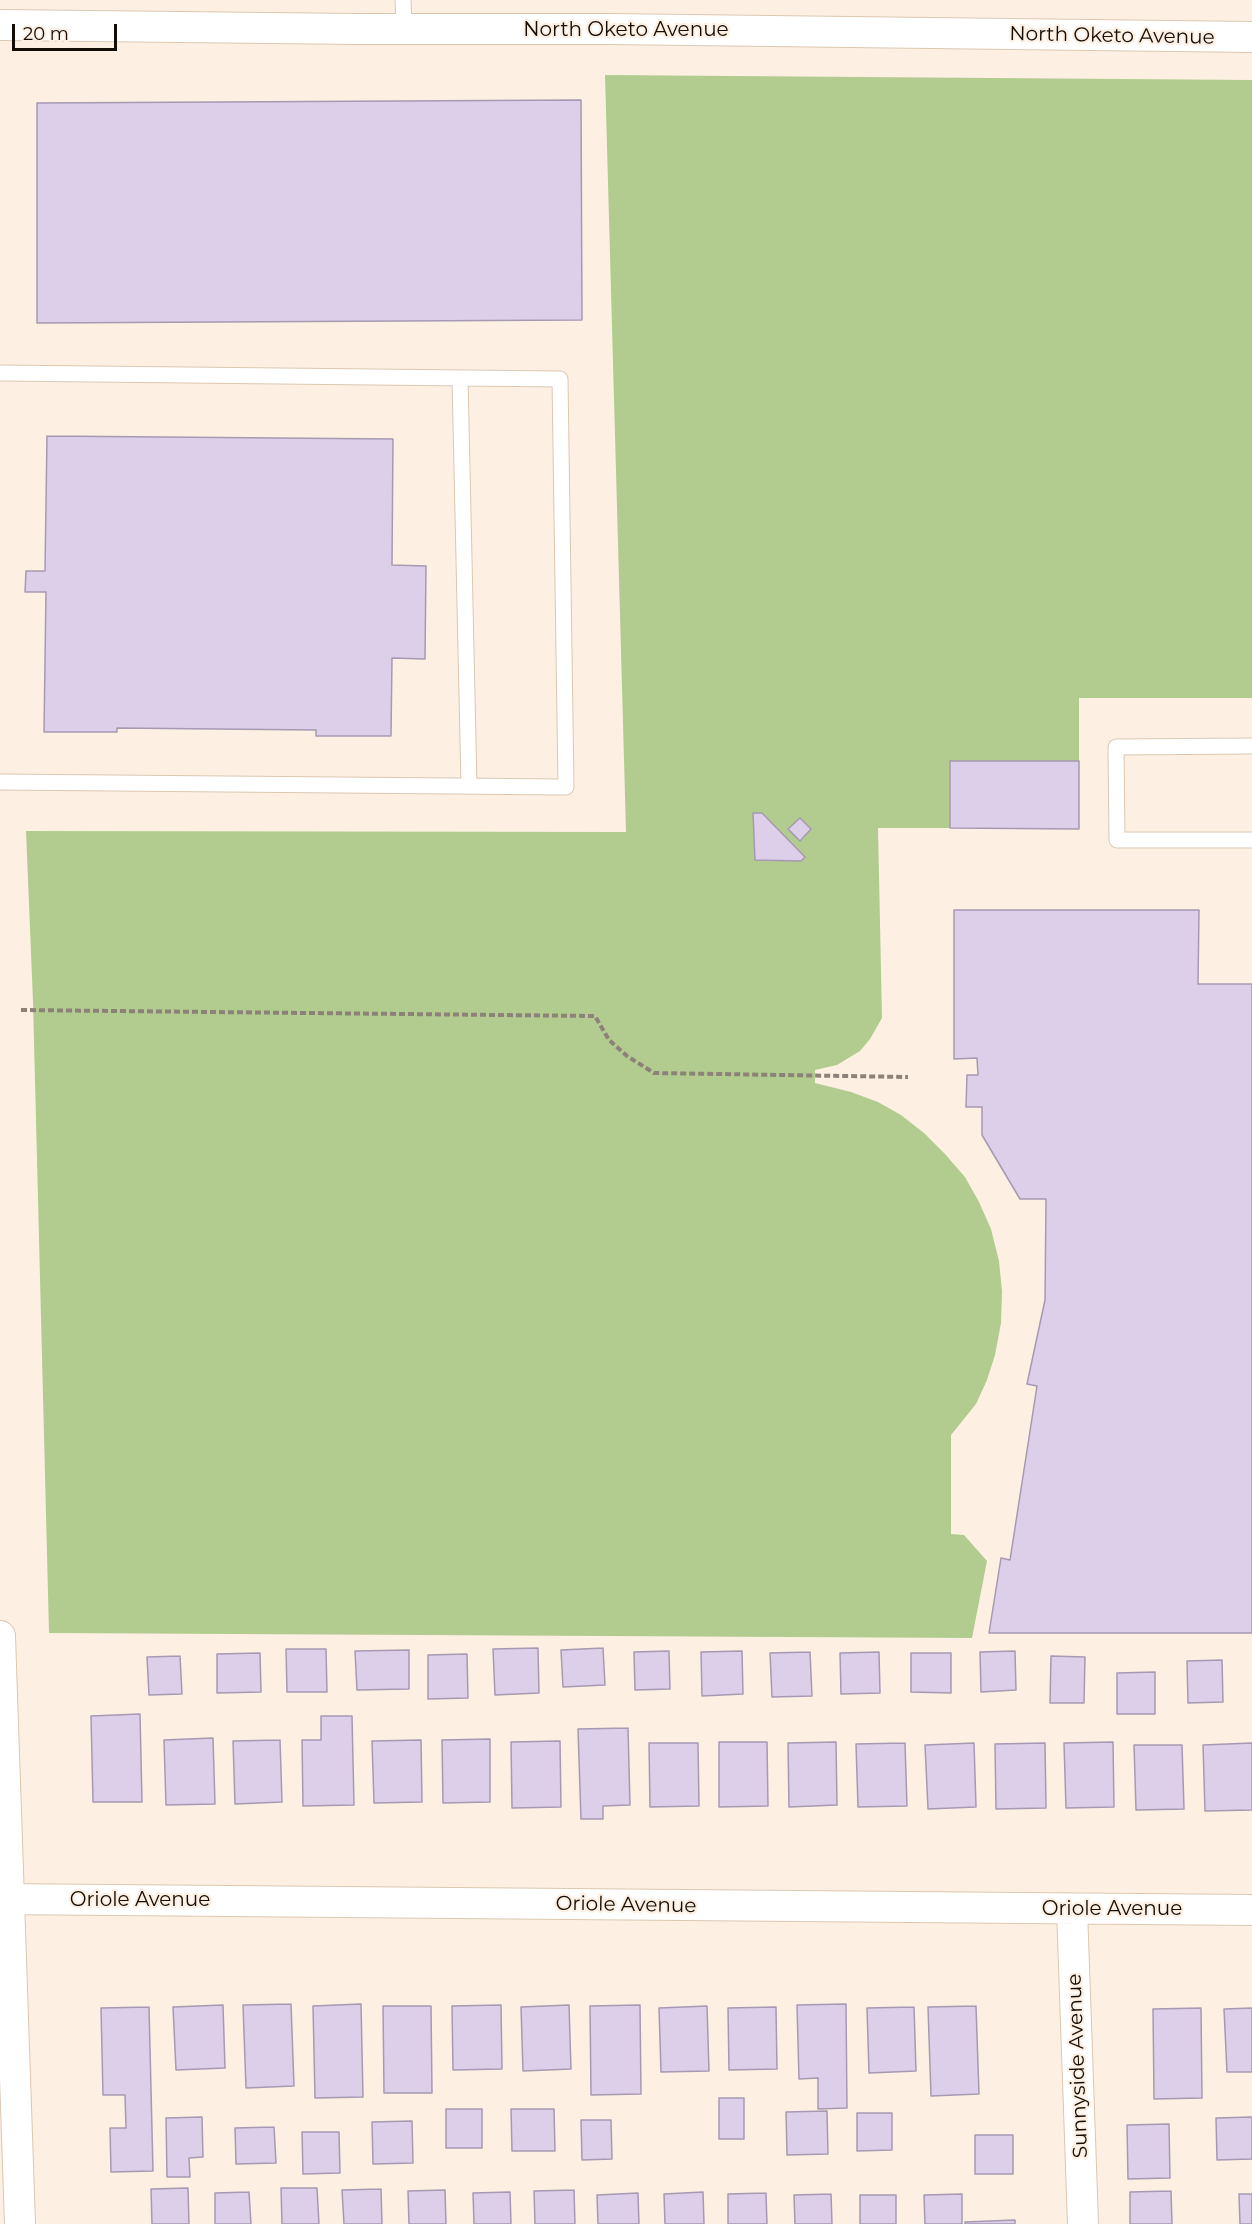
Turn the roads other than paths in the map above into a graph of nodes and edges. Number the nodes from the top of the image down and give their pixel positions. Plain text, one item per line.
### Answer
1 (403, 14) edge
2 (0, 25) edge
3 (1252, 37) edge
4 (0, 373) edge
5 (460, 378) junction
6 (1252, 746) edge
7 (0, 782) edge
8 (469, 786) junction
9 (1252, 840) edge
10 (0, 1636) edge
11 (5, 1899) edge
12 (1072, 1909) junction
13 (1252, 1910) edge
14 (20, 2224) edge
15 (1083, 2224) edge

1 - 2 street, North Oketo Avenue
1 - 3 street, North Oketo Avenue
4 - 5 lane
5 - 8 lane
5 - 8 lane
6 - 9 lane
7 - 8 lane
10 - 11 street
11 - 12 street, Oriole Avenue
11 - 14 street
12 - 13 street, Oriole Avenue
12 - 15 street, Sunnyside Avenue

